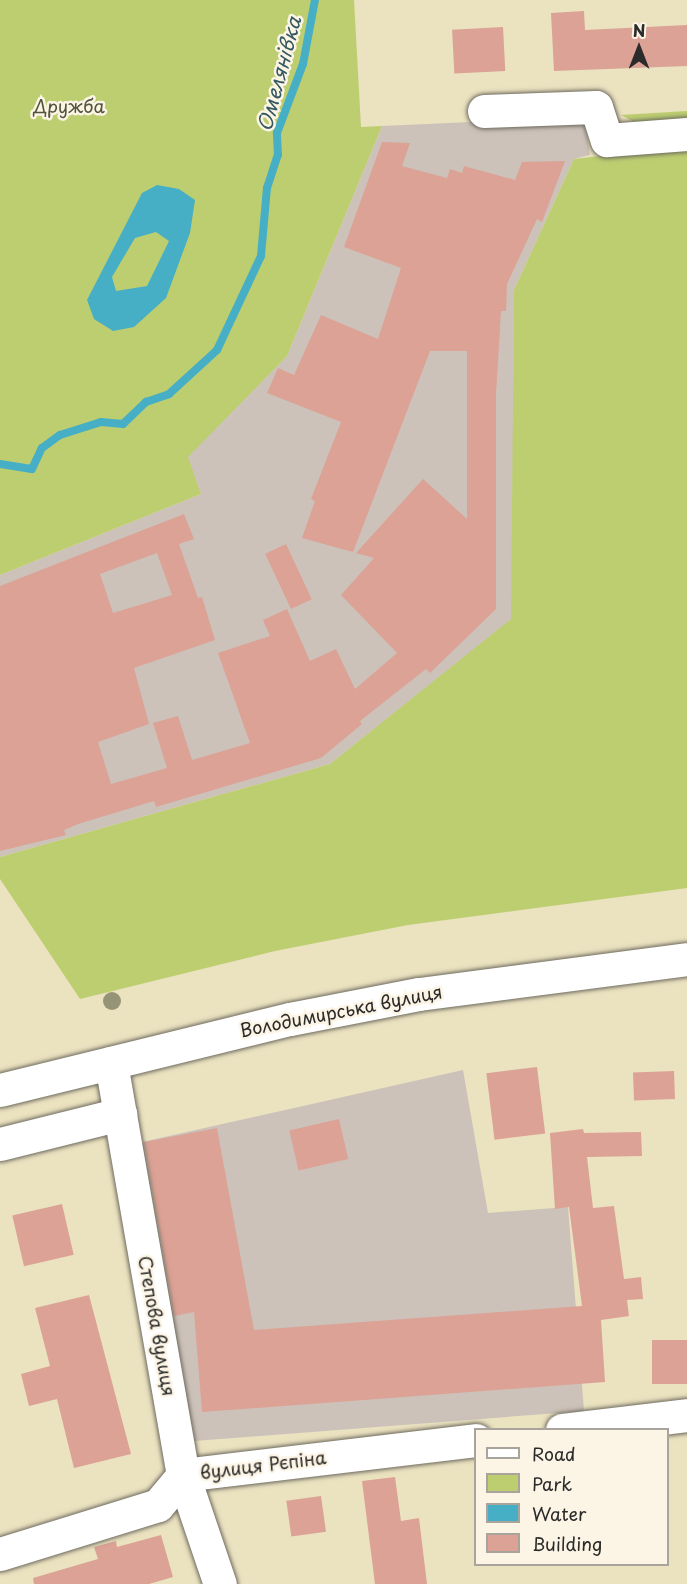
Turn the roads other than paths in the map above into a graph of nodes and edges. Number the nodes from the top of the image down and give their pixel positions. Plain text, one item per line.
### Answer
1 (484, 111) dead end
2 (687, 134) edge
3 (687, 958) edge
4 (111, 1063) junction
5 (0, 1090) edge
6 (120, 1114) junction
7 (0, 1144) edge
8 (687, 1415) edge
9 (579, 1428) edge
10 (474, 1440) edge
11 (183, 1474) junction
12 (0, 1554) edge
13 (220, 1584) edge

1 - 2 street
3 - 4 street, Володимирська вулиця
4 - 5 street, Володимирська вулиця
4 - 6 street, Степова вулиця
6 - 7 street
6 - 11 street, Степова вулиця
8 - 9 street
10 - 11 street, вулиця Рєпіна
11 - 12 street, вулиця Рєпіна
11 - 13 street, Степова вулиця

